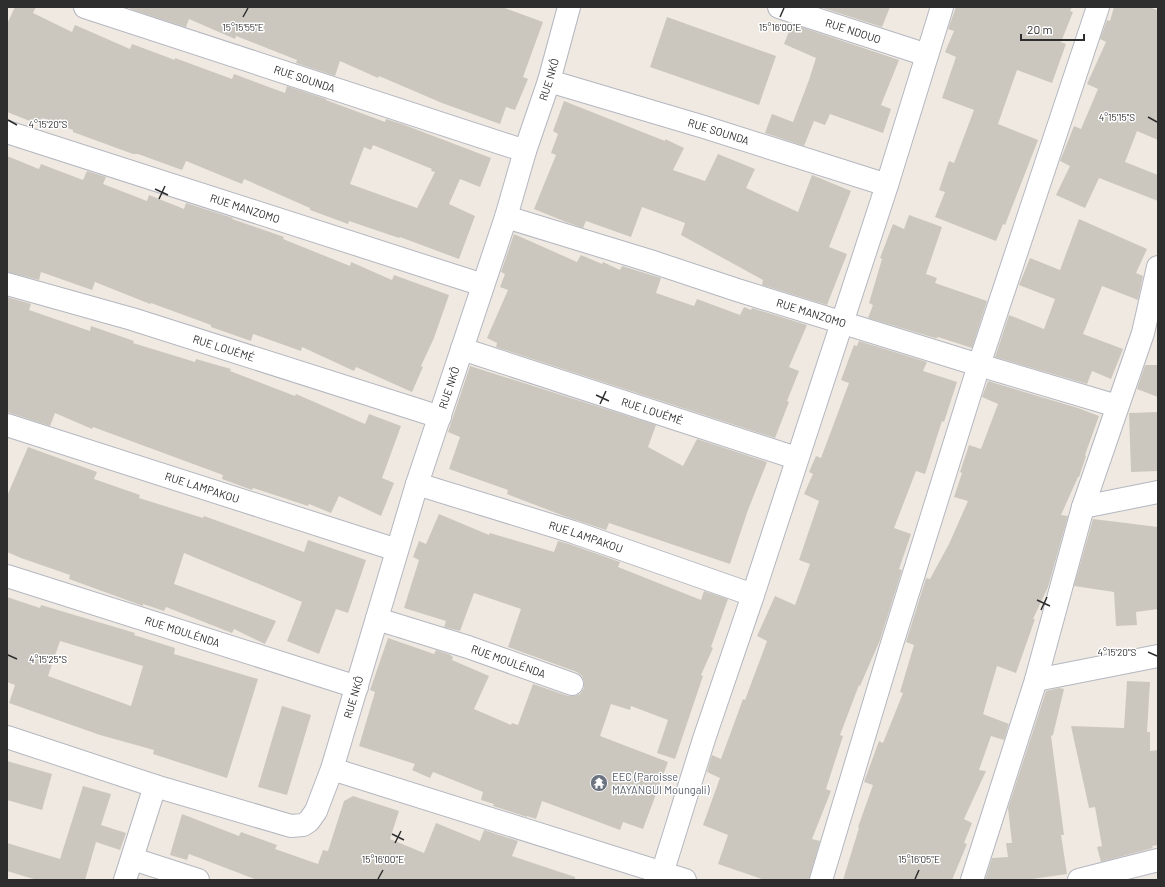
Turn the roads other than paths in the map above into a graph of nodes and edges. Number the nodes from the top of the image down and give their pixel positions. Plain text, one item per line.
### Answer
1 (85, 7) edge
2 (779, 7) edge
3 (942, 7) edge
4 (1098, 7) edge
5 (563, 9) edge
6 (928, 55) junction
7 (549, 81) junction
8 (7, 132) edge
9 (524, 151) junction
10 (887, 185) junction
11 (506, 217) junction
12 (1158, 267) edge
13 (7, 284) edge
14 (483, 285) junction
15 (842, 322) junction
16 (1151, 332) edge
17 (462, 349) junction
18 (979, 364) junction
19 (1117, 406) junction
20 (440, 417) junction
21 (7, 425) edge
22 (796, 458) junction
23 (417, 484) junction
24 (1158, 492) edge
25 (1083, 508) junction
26 (397, 550) junction
27 (7, 576) edge
28 (753, 594) junction
29 (377, 619) junction
30 (1158, 656) edge
31 (1036, 680) junction
32 (572, 684) dead end
33 (357, 687) junction
34 (7, 737) edge
35 (332, 769) junction
36 (155, 786) junction
37 (133, 859) junction
38 (1158, 860) edge
39 (661, 877) edge
40 (125, 880) edge
41 (198, 880) edge
42 (684, 880) edge
43 (821, 880) edge
44 (972, 880) edge
45 (1079, 880) edge

1 - 9 street, RUE SOUNDA
2 - 6 street, RUE NDOUO
3 - 6 street
4 - 18 street
5 - 7 street, RUE NKÔ
6 - 10 street
7 - 9 street, RUE NKÔ
7 - 10 street, RUE SOUNDA
8 - 14 street, RUE MANZOMO
9 - 11 street, RUE NKÔ
10 - 15 street
11 - 14 street, RUE NKÔ
11 - 15 street, RUE MANZOMO
12 - 16 street
13 - 20 street, RUE LOUÉMÉ
14 - 17 street, RUE NKÔ
15 - 18 street, RUE MANZOMO
15 - 22 street
16 - 19 street
17 - 20 street, RUE NKÔ
17 - 22 street, RUE LOUÉMÉ
18 - 19 street, RUE MANZOMO
18 - 43 street
19 - 25 street
20 - 23 street, RUE NKÔ
21 - 26 street, RUE LAMPAKOU
22 - 28 street
23 - 26 street, RUE NKÔ
23 - 28 street, RUE LAMPAKOU
24 - 25 street
25 - 31 street
26 - 29 street, RUE NKÔ
27 - 33 street, RUE MOULÉNDA
28 - 39 street
29 - 32 street, RUE MOULÉNDA
29 - 33 street, RUE NKÔ
30 - 31 street
31 - 44 street
33 - 35 street, RUE NKÔ
34 - 36 street, RUE NKÔ
35 - 36 street, RUE NKÔ
35 - 39 street
36 - 37 street
37 - 40 street
37 - 41 street
38 - 45 street
39 - 42 street

